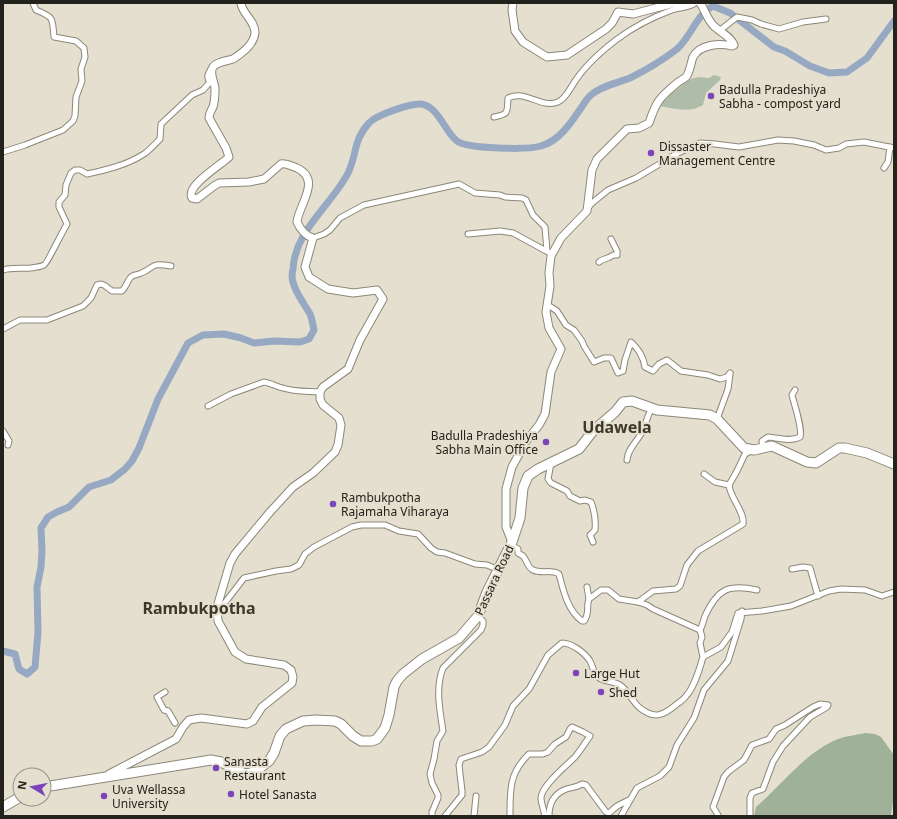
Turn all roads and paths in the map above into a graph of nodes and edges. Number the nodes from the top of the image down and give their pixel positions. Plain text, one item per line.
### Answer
1 (33, 3) edge
2 (241, 3) edge
3 (513, 3) edge
4 (685, 3) edge
5 (699, 4) edge
6 (826, 19) dead end
7 (719, 31) junction
8 (212, 68) junction
9 (494, 117) dead end
10 (892, 147) edge
11 (3, 152) edge
12 (884, 168) dead end
13 (587, 211) junction
14 (468, 234) dead end
15 (311, 237) junction
16 (611, 239) dead end
17 (549, 254) junction
18 (599, 262) dead end
19 (171, 266) dead end
20 (3, 270) edge
21 (551, 307) dead end
22 (3, 329) edge
23 (795, 390) dead end
24 (320, 392) junction
25 (208, 406) dead end
26 (652, 408) junction
27 (717, 419) junction
28 (3, 431) edge
29 (8, 445) dead end
30 (759, 449) junction
31 (627, 460) dead end
32 (552, 462) junction
33 (894, 464) edge
34 (704, 474) dead end
35 (729, 485) junction
36 (593, 542) dead end
37 (511, 543) junction
38 (792, 569) dead end
39 (498, 570) junction
40 (587, 587) dead end
41 (757, 590) dead end
42 (894, 592) edge
43 (818, 596) junction
44 (589, 599) junction
45 (638, 602) junction
46 (742, 611) junction
47 (217, 614) junction
48 (478, 616) junction
49 (700, 630) junction
50 (703, 657) junction
51 (165, 692) dead end
52 (174, 724) dead end
53 (102, 778) junction
54 (52, 787) edge
55 (476, 796) dead end
56 (630, 799) junction
57 (12, 802) edge
58 (3, 807) edge
59 (432, 816) edge
60 (445, 816) edge
61 (474, 816) edge
62 (510, 816) edge
63 (545, 816) edge
64 (549, 816) edge
65 (621, 816) edge
66 (717, 816) edge
67 (750, 816) edge

1 - 11 street
2 - 8 street
3 - 4 street
5 - 7 street
5 - 9 street
6 - 7 street
7 - 13 street
8 - 15 street
8 - 20 street
10 - 12 street
10 - 13 street
13 - 17 street
14 - 17 street
15 - 17 street
15 - 24 street
16 - 18 street
17 - 37 street
19 - 22 street
21 - 27 street
23 - 30 street
24 - 25 street
24 - 47 street
26 - 27 highway, Passara Road
26 - 31 street
26 - 32 highway, Passara Road
27 - 30 highway, Passara Road
28 - 29 street
30 - 33 highway, Passara Road
30 - 35 street
32 - 36 street
32 - 37 highway, Passara Road
34 - 35 street
35 - 45 street
37 - 39 highway, Passara Road
37 - 44 street
38 - 43 street
39 - 47 street
39 - 48 highway, Passara Road
40 - 44 street
41 - 49 street
42 - 43 street
43 - 46 street
44 - 45 street
45 - 49 street
46 - 50 street
46 - 56 street
47 - 53 street
48 - 53 highway, Passara Road
48 - 59 street
49 - 50 street
50 - 60 street
51 - 52 street
53 - 54 highway, Passara Road
55 - 61 street
56 - 64 street
56 - 65 street
57 - 58 highway
62 - 63 street
66 - 67 street

